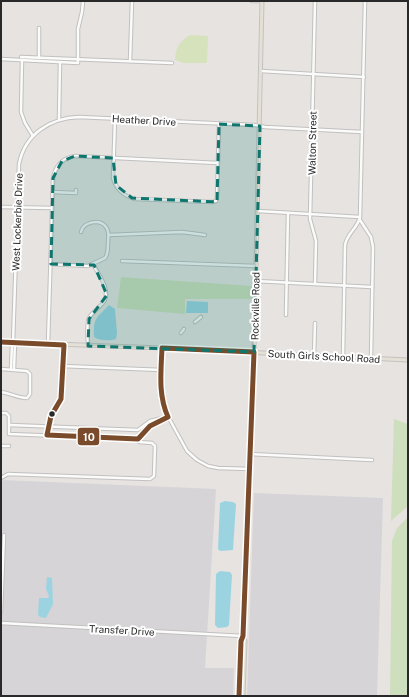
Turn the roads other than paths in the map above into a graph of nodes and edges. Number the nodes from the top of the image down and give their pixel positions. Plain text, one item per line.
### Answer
1 (83, 1) edge
2 (132, 1) edge
3 (252, 1) edge
4 (262, 1) edge
5 (316, 1) edge
6 (365, 1) edge
7 (39, 28) dead end
8 (21, 58) junction
9 (39, 58) junction
10 (1, 59) edge
11 (78, 61) junction
12 (130, 61) junction
13 (60, 62) junction
14 (172, 63) dead end
15 (261, 71) junction
16 (314, 74) junction
17 (364, 77) junction
18 (59, 119) junction
19 (114, 119) junction
20 (219, 124) junction
21 (260, 126) junction
22 (313, 130) junction
23 (362, 132) junction
24 (34, 136) junction
25 (113, 158) junction
26 (218, 163) junction
27 (76, 190) dead end
28 (53, 192) junction
29 (1, 207) edge
30 (17, 207) junction
31 (52, 208) junction
32 (258, 211) junction
33 (288, 213) junction
34 (310, 214) junction
35 (360, 218) junction
36 (81, 232) dead end
37 (108, 235) junction
38 (205, 235) dead end
39 (122, 261) dead end
40 (51, 264) junction
41 (93, 264) junction
42 (256, 266) junction
43 (256, 281) junction
44 (287, 283) junction
45 (315, 284) junction
46 (344, 286) junction
47 (372, 287) junction
48 (286, 315) dead end
49 (201, 317) dead end
50 (195, 322) dead end
51 (315, 324) dead end
52 (184, 329) dead end
53 (181, 333) dead end
54 (1, 342) edge
55 (13, 343) junction
56 (48, 344) junction
57 (64, 345) junction
58 (88, 346) junction
59 (162, 348) junction
60 (254, 352) junction
61 (314, 356) junction
62 (343, 357) junction
63 (371, 358) junction
64 (408, 360) edge
65 (62, 366) junction
66 (1, 369) edge
67 (12, 369) junction
68 (162, 370) junction
69 (1, 392) edge
70 (1, 413) edge
71 (168, 417) junction
72 (10, 425) junction
73 (48, 426) junction
74 (47, 435) junction
75 (138, 439) junction
76 (1, 446) edge
77 (9, 446) dead end
78 (250, 454) junction
79 (372, 460) dead end
80 (250, 470) junction
81 (1, 478) edge
82 (4, 535) dead end
83 (1, 612) edge
84 (1, 623) edge
85 (243, 636) junction
86 (239, 696) edge
87 (243, 696) edge

1 - 11 street
2 - 12 street
3 - 4 street
4 - 15 main road, Rockville Road
5 - 16 street, Walton Street
6 - 17 street
7 - 9 street
8 - 9 street
8 - 10 street
8 - 13 street
8 - 24 street
9 - 11 street
11 - 12 street
11 - 13 street
12 - 14 street
13 - 18 street
15 - 16 street
15 - 21 main road, Rockville Road
16 - 17 street
16 - 22 street, Walton Street
17 - 23 street
18 - 19 street, Heather Drive
18 - 24 street, Heather Drive
19 - 20 street, Heather Drive
19 - 25 street
20 - 21 street, Heather Drive
20 - 26 street
21 - 22 street, Heather Drive
21 - 32 main road, Rockville Road
22 - 23 street, Heather Drive
22 - 34 street, Walton Street
23 - 35 street
24 - 30 street, West Lockerbie Drive
25 - 26 street
25 - 26 street
25 - 28 street
27 - 28 street
28 - 31 street
29 - 30 street
30 - 31 street
30 - 55 street, West Lockerbie Drive
31 - 40 street
32 - 33 street
32 - 42 main road, Rockville Road
33 - 34 street
33 - 44 street
34 - 35 street
34 - 45 street, Walton Street
35 - 46 street
35 - 47 street
36 - 37 street
37 - 38 street
37 - 41 street
39 - 42 street
40 - 41 street
40 - 56 street
41 - 58 street
42 - 43 main road, Rockville Road
43 - 44 street
43 - 60 main road, Rockville Road
44 - 45 street
44 - 48 street
45 - 46 street
46 - 47 street
46 - 62 street
47 - 63 street
49 - 50 street
51 - 61 street
52 - 53 street
54 - 55 main road, South Girls School Road
55 - 56 main road, South Girls School Road
55 - 67 street, West Lockerbie Drive
56 - 57 main road, South Girls School Road
57 - 58 main road, South Girls School Road
57 - 65 street
58 - 59 main road, South Girls School Road
59 - 60 main road, South Girls School Road
59 - 68 street
60 - 61 main road, South Girls School Road
60 - 78 main road, Rockville Road
61 - 62 main road, South Girls School Road
62 - 63 main road, South Girls School Road
63 - 64 main road, South Girls School Road
65 - 68 street
65 - 73 street
66 - 67 street
67 - 69 street
68 - 71 street
70 - 72 street
71 - 73 street
71 - 75 street
71 - 80 street
72 - 73 street
72 - 74 street
73 - 74 street
74 - 75 street
75 - 81 street
76 - 77 street
78 - 79 street
78 - 80 main road, Rockville Road
80 - 85 main road, Rockville Road
82 - 83 street
84 - 85 street, Transfer Drive
85 - 86 main road, Rockville Road
85 - 87 main road, Rockville Road

